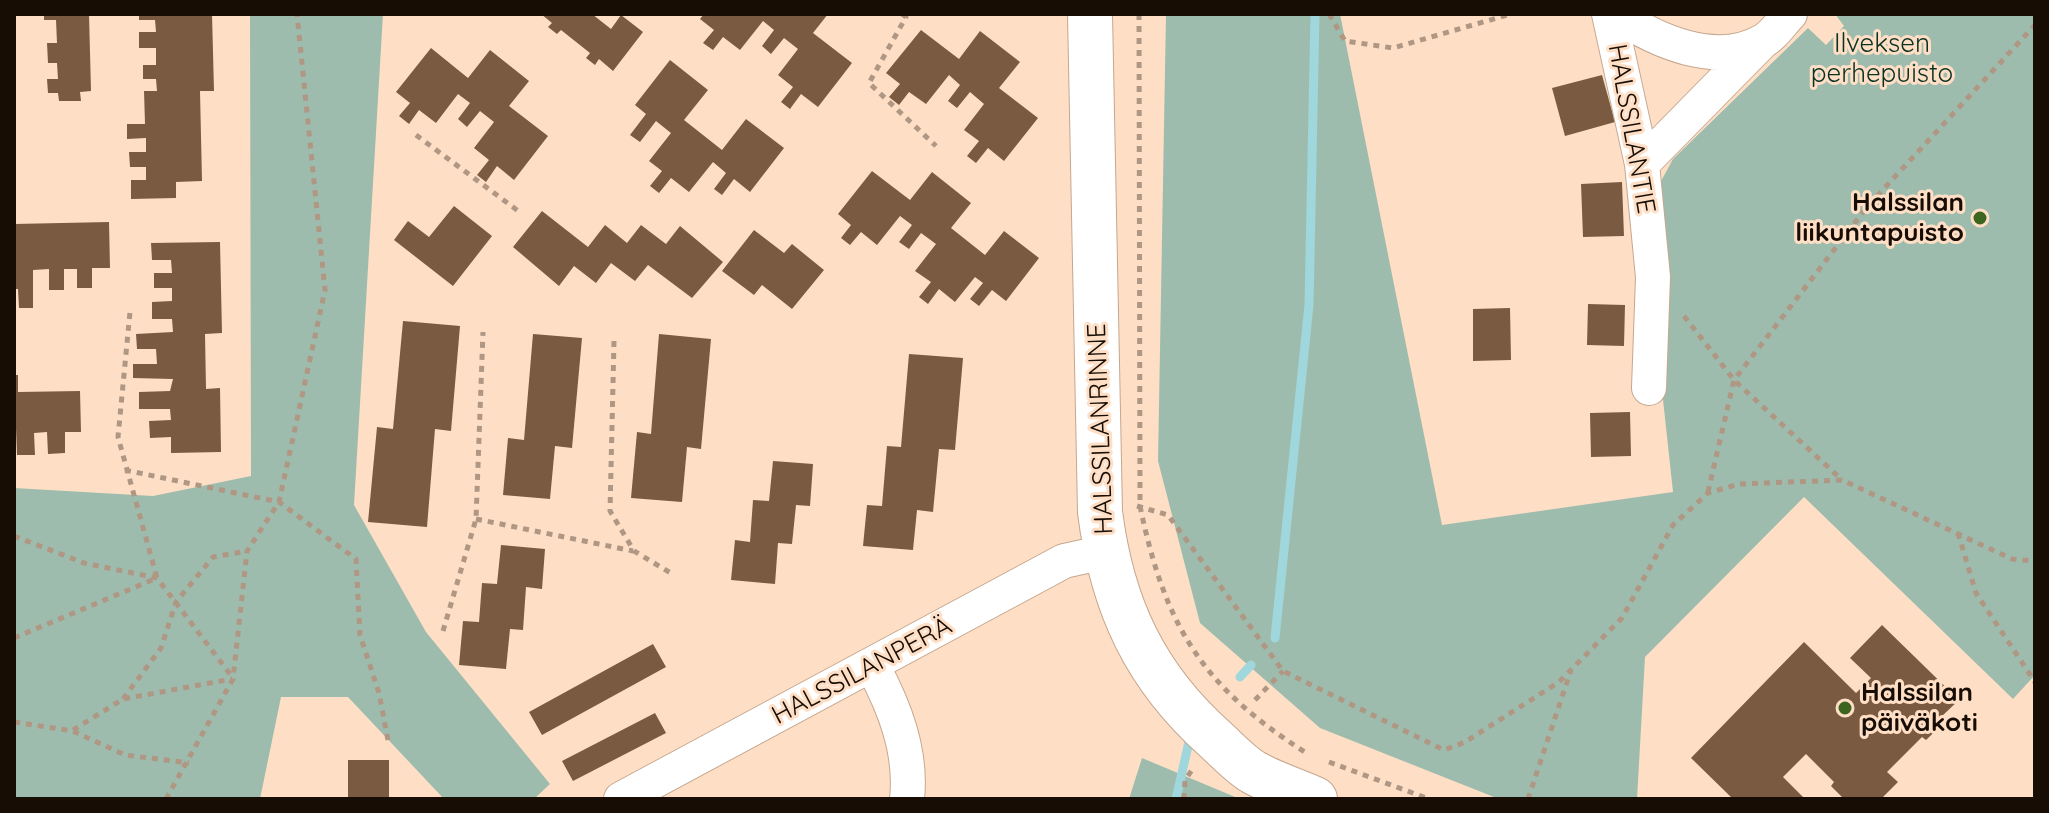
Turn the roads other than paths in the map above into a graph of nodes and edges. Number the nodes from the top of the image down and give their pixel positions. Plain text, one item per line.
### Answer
1 (1090, 14) edge
2 (1609, 14) edge
3 (1616, 14) edge
4 (1790, 14) edge
5 (1764, 41) junction
6 (1642, 164) junction
7 (1649, 388) dead end
8 (1105, 552) junction
9 (873, 667) junction
10 (1320, 780) edge
11 (621, 799) edge
12 (907, 799) edge

1 - 8 street, HALSSILANRINNE
2 - 6 street, HALSSILANTIE
3 - 5 street
4 - 5 street
5 - 6 street
6 - 7 street, HALSSILANTIE
8 - 9 street, HALSSILANPERÄ
8 - 10 street, HALSSILANRINNE
9 - 11 street, HALSSILANPERÄ
9 - 12 street

